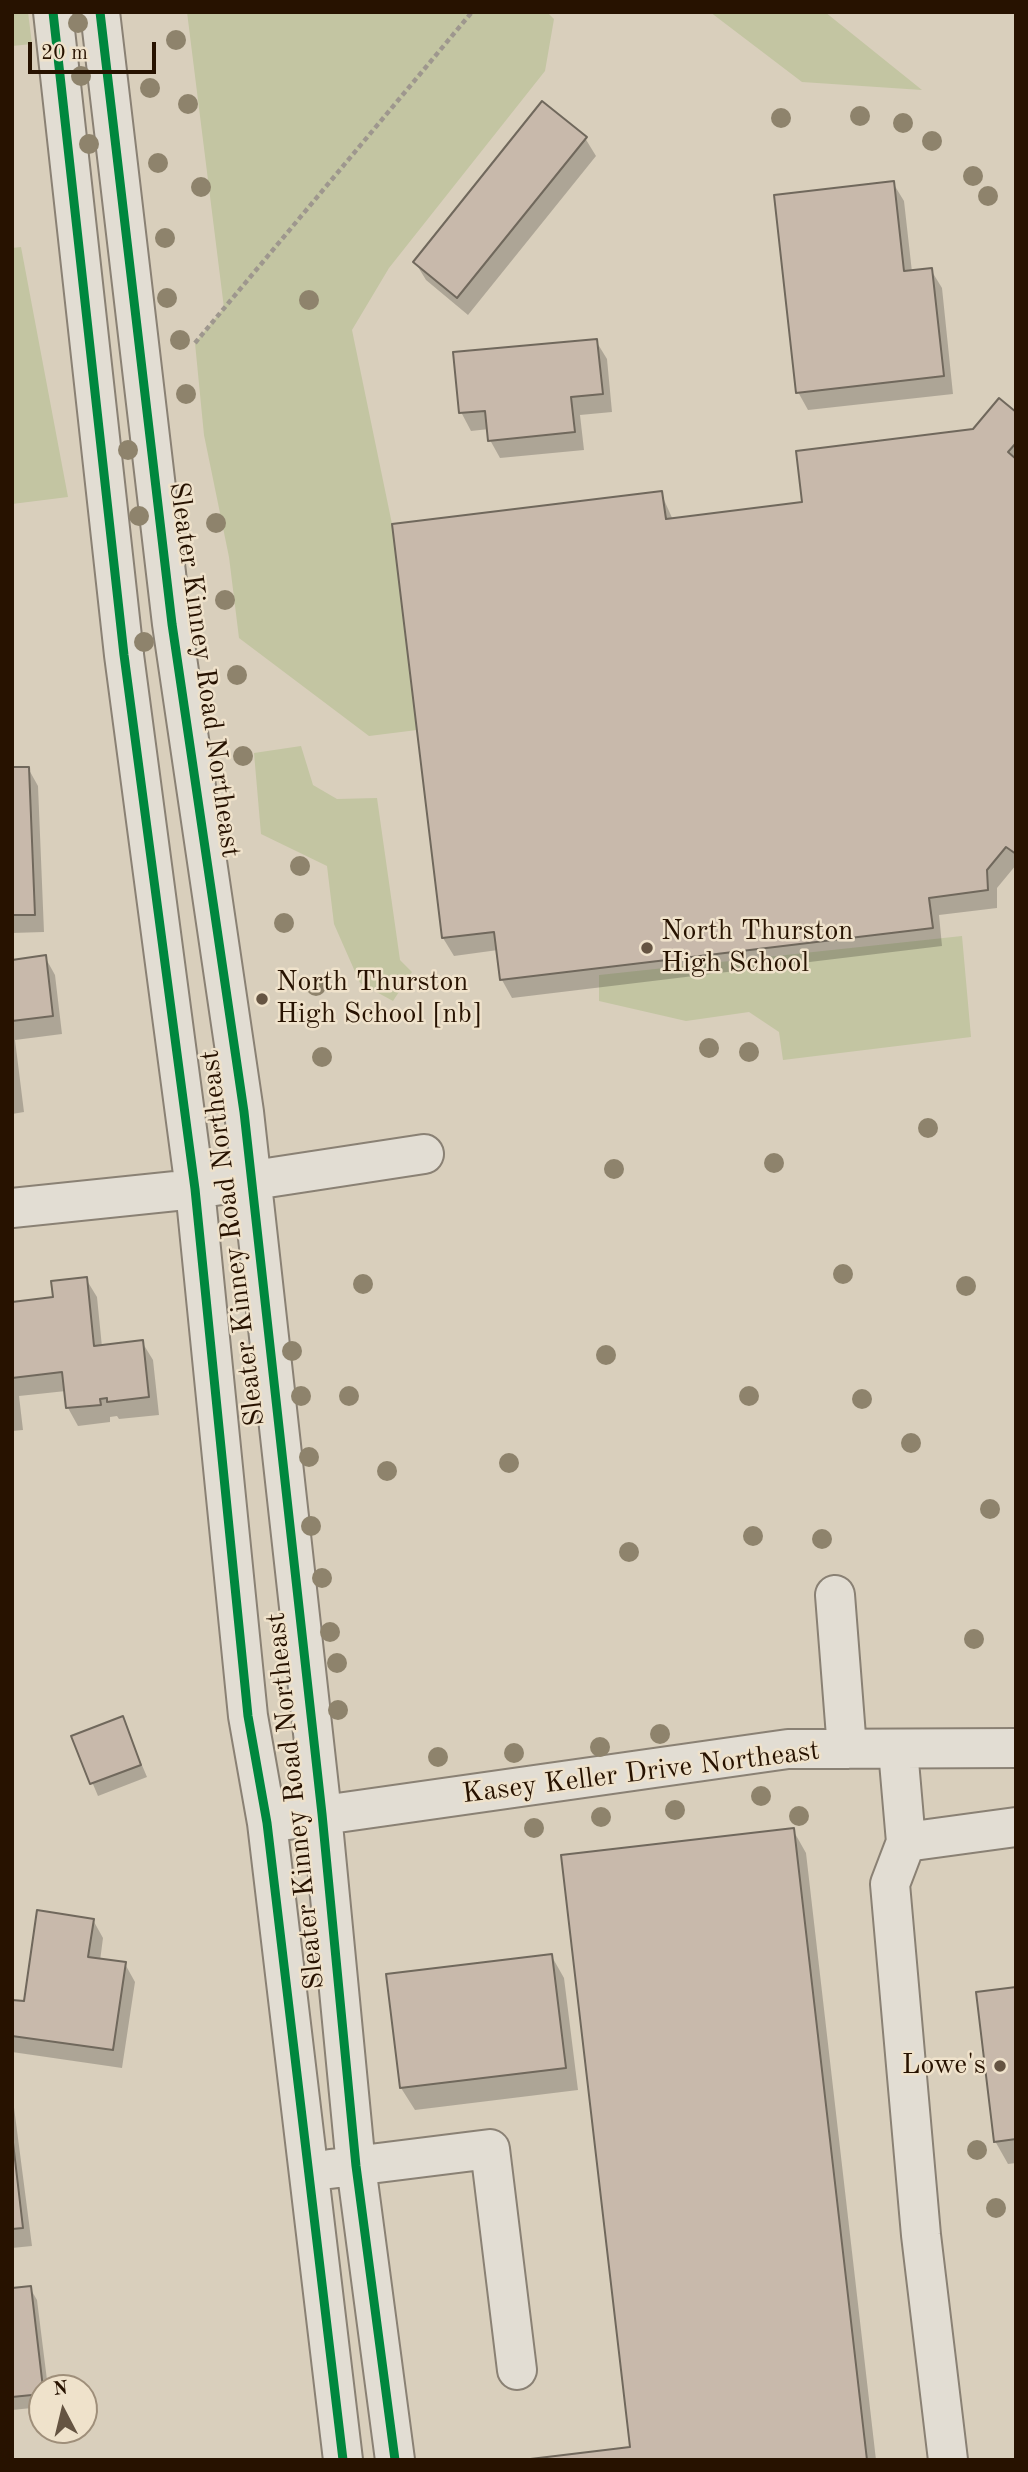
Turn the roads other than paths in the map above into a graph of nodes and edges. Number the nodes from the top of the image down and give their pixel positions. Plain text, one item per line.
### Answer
1 (53, 12) edge
2 (100, 12) edge
3 (424, 1154) dead end
4 (251, 1181) junction
5 (195, 1189) junction
6 (12, 1208) edge
7 (835, 1595) dead end
8 (1016, 1748) edge
9 (847, 1749) junction
10 (898, 1750) junction
11 (322, 1814) junction
12 (267, 1823) junction
13 (1016, 1827) edge
14 (906, 1842) junction
15 (356, 2166) junction
16 (307, 2172) junction
17 (517, 2370) dead end
18 (343, 2460) edge
19 (394, 2460) edge
20 (948, 2460) edge

1 - 5 street, Sleater Kinney Road Northeast
2 - 4 street, Sleater Kinney Road Northeast
3 - 4 street
4 - 5 street
4 - 11 street, Sleater Kinney Road Northeast
5 - 6 street
5 - 12 street, Sleater Kinney Road Northeast
7 - 9 street
8 - 10 street, Kasey Keller Drive Northeast
9 - 10 street, Kasey Keller Drive Northeast
9 - 11 street, Kasey Keller Drive Northeast
10 - 14 street
11 - 12 street, Kasey Keller Drive Northeast
11 - 15 street, Sleater Kinney Road Northeast
12 - 16 street, Sleater Kinney Road Northeast
13 - 14 street
14 - 20 street
15 - 16 street
15 - 17 street
15 - 19 street, Sleater Kinney Road Northeast
16 - 18 street, Sleater Kinney Road Northeast

